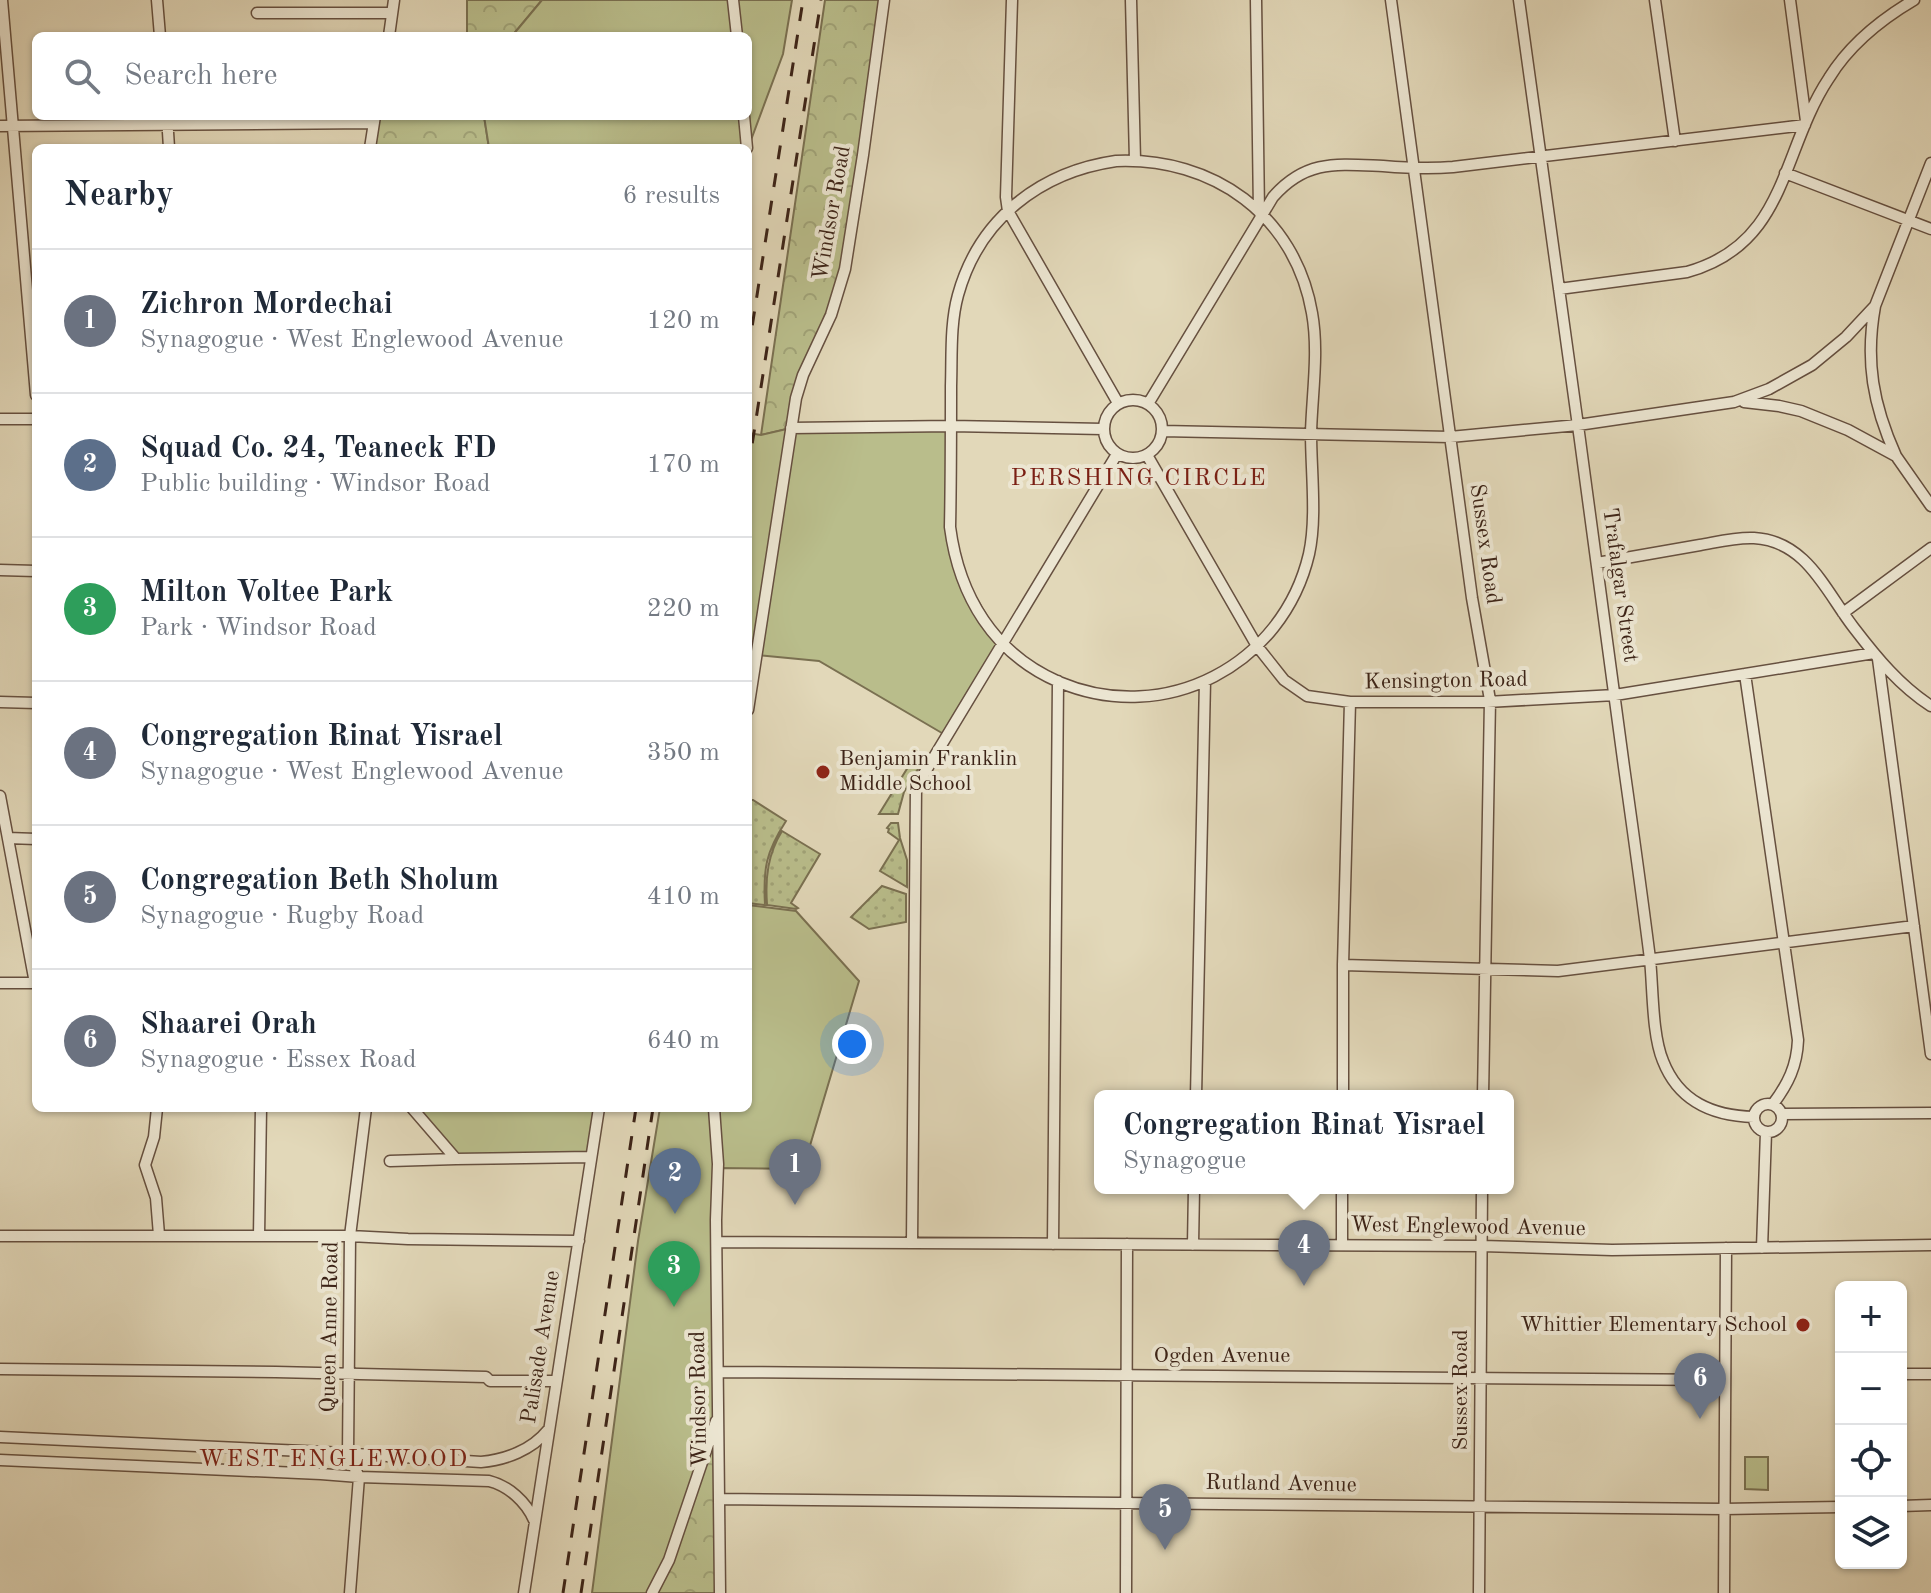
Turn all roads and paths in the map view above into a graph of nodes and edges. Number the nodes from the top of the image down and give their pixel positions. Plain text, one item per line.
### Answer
1 (2, 0) edge
2 (157, 0) edge
3 (394, 0) edge
4 (733, 0) edge
5 (884, 0) edge
6 (1012, 0) edge
7 (1131, 0) edge
8 (1256, 0) edge
9 (1391, 0) edge
10 (1519, 0) edge
11 (1655, 0) edge
12 (1790, 0) edge
13 (1914, 0) edge
14 (257, 13) dead end
15 (392, 13) junction
16 (160, 32) edge
17 (390, 32) edge
18 (737, 32) edge
19 (167, 120) edge
20 (375, 120) edge
21 (744, 120) edge
22 (1806, 123) junction
23 (0, 126) edge
24 (12, 126) junction
25 (1675, 141) junction
26 (169, 144) edge
27 (371, 144) edge
28 (747, 144) edge
29 (1541, 156) junction
30 (1135, 160) junction
31 (1931, 163) edge
32 (1414, 168) junction
33 (1785, 173) junction
34 (1008, 211) junction
35 (1261, 213) junction
36 (1908, 220) junction
37 (1931, 229) edge
38 (1559, 289) junction
39 (1875, 306) junction
40 (32, 350) edge
41 (1734, 402) junction
42 (1118, 403) junction
43 (1148, 404) junction
44 (0, 419) edge
45 (32, 419) edge
46 (1578, 425) junction
47 (951, 426) junction
48 (791, 428) junction
49 (1103, 429) junction
50 (1162, 431) junction
51 (1311, 434) junction
52 (1450, 437) junction
53 (1117, 454) junction
54 (1147, 455) junction
55 (1896, 456) junction
56 (1931, 506) edge
57 (1931, 548) edge
58 (1597, 563) junction
59 (0, 570) edge
60 (32, 571) edge
61 (1843, 613) junction
62 (1003, 643) junction
63 (1257, 646) junction
64 (1876, 655) junction
65 (1745, 674) junction
66 (1058, 681) junction
67 (1205, 681) junction
68 (752, 684) edge
69 (1615, 695) junction
70 (0, 702) edge
71 (1350, 702) junction
72 (1489, 702) junction
73 (32, 703) edge
74 (1931, 706) edge
75 (0, 796) edge
76 (8, 838) junction
77 (32, 839) edge
78 (1914, 926) junction
79 (1784, 942) junction
80 (1650, 960) junction
81 (32, 962) edge
82 (1343, 965) junction
83 (1484, 969) junction
84 (0, 983) edge
85 (32, 983) edge
86 (1931, 1054) edge
87 (1196, 1090) edge
88 (1343, 1090) edge
89 (1483, 1090) edge
90 (1773, 1104) junction
91 (157, 1112) edge
92 (261, 1112) edge
93 (366, 1112) edge
94 (415, 1112) edge
95 (598, 1112) edge
96 (714, 1112) edge
97 (1931, 1113) edge
98 (1782, 1114) junction
99 (1754, 1117) junction
100 (1766, 1132) junction
101 (591, 1157) junction
102 (456, 1159) junction
103 (390, 1161) dead end
104 (1194, 1194) edge
105 (1342, 1194) edge
106 (1482, 1194) edge
107 (159, 1235) junction
108 (0, 1236) edge
109 (259, 1236) junction
110 (350, 1236) junction
111 (579, 1241) junction
112 (717, 1242) junction
113 (912, 1243) junction
114 (1053, 1244) junction
115 (1127, 1244) junction
116 (1193, 1245) junction
117 (1342, 1245) junction
118 (1931, 1245) edge
119 (1482, 1246) junction
120 (1726, 1248) junction
121 (1762, 1248) junction
122 (0, 1369) edge
123 (719, 1372) junction
124 (1907, 1374) edge
125 (1931, 1374) edge
126 (349, 1375) junction
127 (1127, 1375) junction
128 (1481, 1378) junction
129 (1725, 1380) junction
130 (556, 1381) junction
131 (719, 1411) junction
132 (548, 1430) junction
133 (0, 1437) edge
134 (348, 1454) junction
135 (0, 1460) edge
136 (359, 1477) junction
137 (720, 1499) junction
138 (1126, 1503) junction
139 (1931, 1505) edge
140 (1480, 1506) junction
141 (1907, 1506) edge
142 (1835, 1507) edge
143 (1724, 1509) junction
144 (534, 1520) junction
145 (350, 1593) edge
146 (524, 1593) edge
147 (652, 1593) edge
148 (720, 1593) edge
149 (1126, 1593) edge
150 (1479, 1593) edge
151 (1724, 1593) edge

1 - 24 street
2 - 16 street
3 - 15 street
4 - 18 street
5 - 48 street, Windsor Road
6 - 34 street
7 - 30 street
8 - 35 street
9 - 32 street, Sussex Road
10 - 29 street, Trafalgar Street
11 - 25 street
12 - 22 street
13 - 22 street
14 - 15 street
15 - 17 street
19 - 20 street
19 - 24 street
19 - 26 street
20 - 27 street
21 - 28 street
22 - 25 street
22 - 33 street
23 - 24 street
24 - 40 street
25 - 29 street
29 - 32 street
29 - 38 street, Trafalgar Street
30 - 34 street
30 - 35 street
31 - 36 street
32 - 35 street
32 - 52 street, Sussex Road
33 - 36 street
33 - 38 street
34 - 42 street
34 - 47 street
35 - 43 street
35 - 51 street
36 - 37 street
36 - 39 street
38 - 46 street, Trafalgar Street
39 - 41 street
39 - 55 street
41 - 46 street
41 - 55 street
42 - 43 street
42 - 49 street
43 - 50 street
44 - 45 street
46 - 52 street
46 - 58 street, Trafalgar Street
47 - 48 street
47 - 49 street
47 - 62 street
48 - 68 street, Windsor Road
49 - 53 street
50 - 51 street
50 - 54 street
51 - 52 street
51 - 63 street
52 - 72 street, Sussex Road
53 - 54 street
53 - 62 street
54 - 63 street, Kensington Road
55 - 56 street
57 - 61 street
58 - 61 street
58 - 69 street, Trafalgar Street
59 - 60 street
61 - 64 street
62 - 66 street
62 - 113 street
63 - 67 street
63 - 71 street, Kensington Road
64 - 65 street, Kensington Road
64 - 74 street
64 - 78 street
65 - 69 street, Kensington Road
65 - 79 street
66 - 67 street
66 - 114 street
67 - 87 street
69 - 72 street, Kensington Road
69 - 80 street, Trafalgar Street
70 - 73 street
71 - 72 street, Kensington Road
71 - 82 street
72 - 83 street, Sussex Road
75 - 76 street
76 - 77 street
76 - 81 street
78 - 79 street
78 - 86 street
79 - 80 street
79 - 90 street
80 - 83 street
80 - 99 street, Trafalgar Street
82 - 83 street
82 - 88 street
83 - 89 street, Sussex Road
84 - 85 street
90 - 98 street
90 - 99 street
91 - 107 street
92 - 109 street
93 - 110 street, Queen Anne Road
94 - 102 street
95 - 101 street, Palisade Avenue
96 - 112 street, Windsor Road
97 - 98 street
98 - 100 street
99 - 100 street
100 - 121 street
101 - 102 street
101 - 111 street, Palisade Avenue
102 - 103 street
104 - 116 street
105 - 117 street
106 - 119 street, Sussex Road
107 - 108 street
107 - 109 street
109 - 110 street
110 - 111 street
110 - 126 street, Queen Anne Road
111 - 130 street, Palisade Avenue
112 - 113 street, West Englewood Avenue
112 - 123 street, Windsor Road
113 - 114 street, West Englewood Avenue
114 - 115 street, West Englewood Avenue
115 - 116 street, West Englewood Avenue
115 - 127 street
116 - 117 street, West Englewood Avenue
117 - 119 street, West Englewood Avenue
118 - 121 street, West Englewood Avenue
119 - 120 street, West Englewood Avenue
119 - 128 street, Sussex Road
120 - 121 street, West Englewood Avenue
120 - 129 street
122 - 126 street
123 - 127 street, Ogden Avenue
123 - 131 street, Windsor Road
124 - 125 street
126 - 130 street
126 - 134 street, Queen Anne Road
127 - 128 street, Ogden Avenue
127 - 138 street
128 - 129 street, Ogden Avenue
128 - 140 street, Sussex Road
129 - 143 street
130 - 132 street, Palisade Avenue
131 - 137 street, Windsor Road
131 - 147 street
132 - 134 street
132 - 144 street, Palisade Avenue
133 - 134 street
134 - 136 street, Queen Anne Road
135 - 136 street
136 - 144 street
136 - 145 street, Queen Anne Road
137 - 138 street, Rutland Avenue
137 - 148 street, Windsor Road
138 - 140 street, Rutland Avenue
138 - 149 street
139 - 141 street
140 - 143 street, Rutland Avenue
140 - 150 street, Sussex Road
142 - 143 street, Rutland Avenue
143 - 151 street
144 - 146 street, Palisade Avenue

